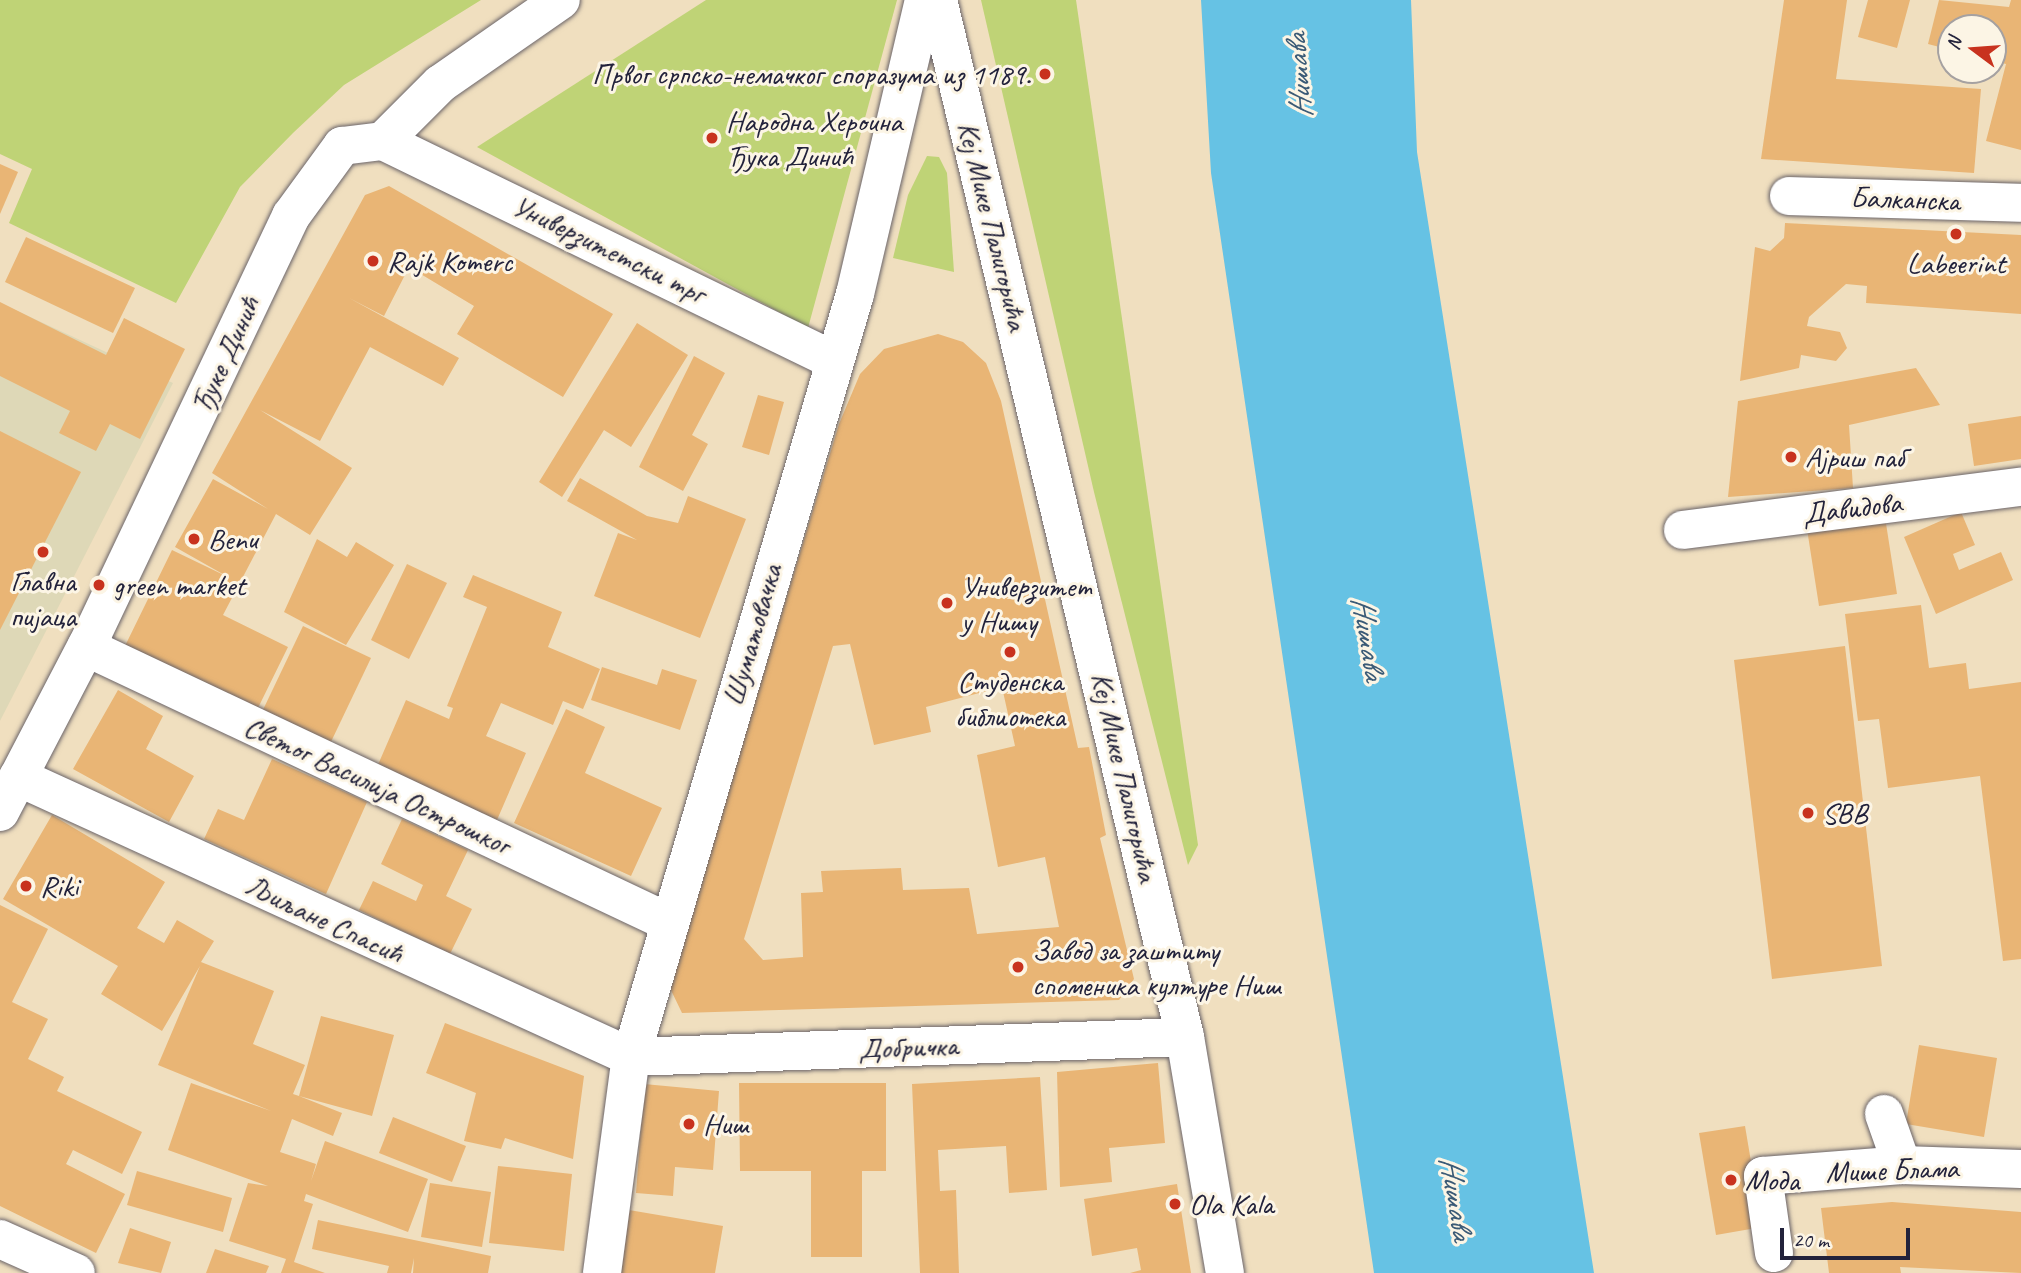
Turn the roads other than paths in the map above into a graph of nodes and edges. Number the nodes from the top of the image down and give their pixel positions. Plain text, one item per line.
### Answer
1 (561, 0) edge
2 (924, 0) edge
3 (938, 0) edge
4 (383, 141) junction
5 (1789, 196) dead end
6 (2021, 203) edge
7 (833, 360) junction
8 (2021, 487) edge
9 (1684, 530) dead end
10 (86, 647) junction
11 (18, 777) junction
12 (0, 812) edge
13 (668, 922) junction
14 (1185, 1037) junction
15 (631, 1057) junction
16 (1884, 1114) dead end
17 (1902, 1164) junction
18 (2021, 1169) edge
19 (0, 1239) edge
20 (1774, 1253) dead end
21 (33, 1264) edge
22 (76, 1273) edge
23 (602, 1273) edge
24 (1225, 1273) edge

1 - 4 street
2 - 7 street, Шуматовачка
3 - 14 street, Кеј Мике Палигорића
4 - 7 street, Универзитетски трг
4 - 10 street, Ђуке Динић
5 - 6 street, Балканска
7 - 13 street, Шуматовачка
8 - 9 street, Давидова
10 - 11 street, Ђуке Динић
10 - 13 street, Светог Василија Острошког
11 - 12 street, Ђуке Динић
11 - 15 street, Љиљане Спасић
13 - 15 street, Шуматовачка
14 - 15 street, Добричка
14 - 24 street, Кеј Мике Палигорића
15 - 23 street, Шуматовачка
16 - 17 street
17 - 18 street, Мише Блама
17 - 20 street, Мише Блама
19 - 21 street
21 - 22 street

